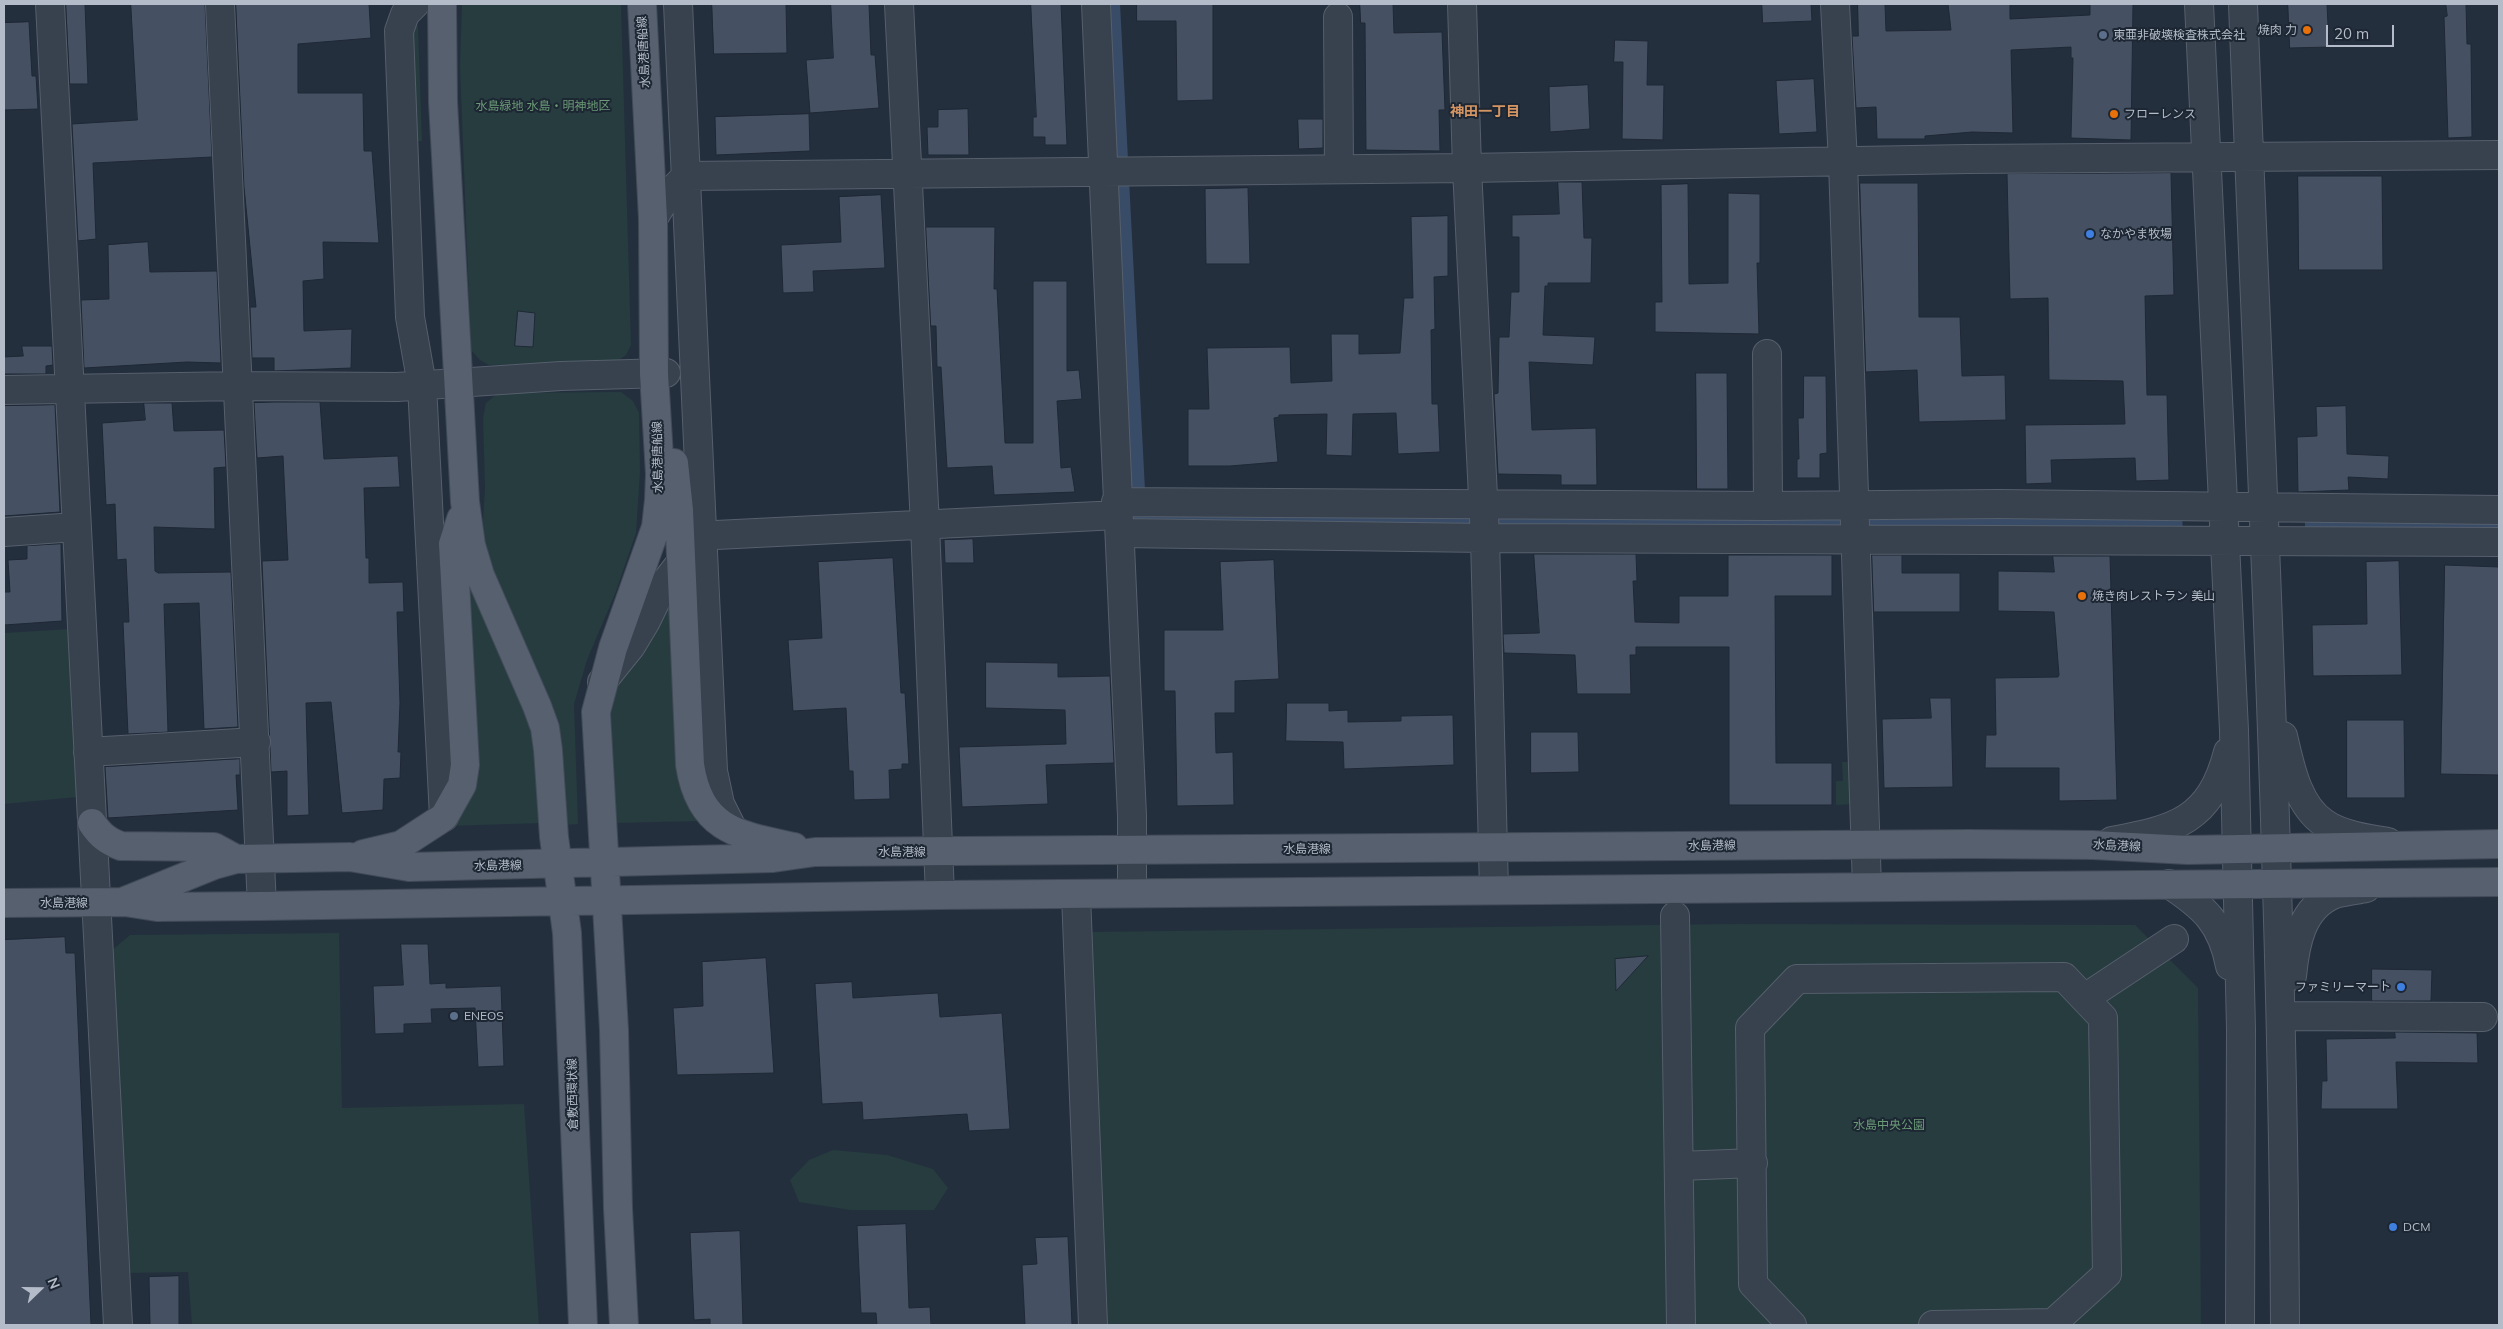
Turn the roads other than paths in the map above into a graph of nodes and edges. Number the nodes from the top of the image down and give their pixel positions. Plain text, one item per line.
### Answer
1 (50, 4) edge
2 (220, 4) edge
3 (415, 4) edge
4 (442, 4) edge
5 (642, 4) edge
6 (678, 4) edge
7 (899, 4) edge
8 (1096, 4) edge
9 (1462, 4) edge
10 (1835, 4) edge
11 (2199, 4) edge
12 (2243, 4) edge
13 (1338, 17) dead end
14 (648, 137) junction
15 (2499, 155) edge
16 (2249, 157) junction
17 (2206, 158) junction
18 (1843, 162) junction
19 (1467, 168) junction
20 (1339, 169) junction
21 (1115, 171) junction
22 (907, 174) junction
23 (686, 176) junction
24 (653, 219) junction
25 (1767, 354) dead end
26 (660, 373) junction
27 (458, 383) junction
28 (422, 385) junction
29 (239, 386) junction
30 (69, 389) junction
31 (4, 390) edge
32 (465, 502) junction
33 (1768, 506) junction
34 (2224, 507) junction
35 (2264, 507) junction
36 (679, 510) junction
37 (2499, 510) edge
38 (1126, 511) junction
39 (1483, 521) junction
40 (1855, 522) junction
41 (925, 525) junction
42 (2424, 526) junction
43 (76, 527) junction
44 (4, 532) edge
45 (702, 535) junction
46 (2225, 541) junction
47 (2264, 542) junction
48 (2499, 542) edge
49 (681, 562) junction
50 (602, 682) junction
51 (2271, 686) junction
52 (2234, 730) junction
53 (256, 742) junction
54 (88, 752) junction
55 (444, 817) junction
56 (92, 822) junction
57 (733, 830) junction
58 (1867, 844) junction
59 (2499, 844) edge
60 (2094, 845) junction
61 (2406, 845) junction
62 (1493, 848) junction
63 (2276, 848) junction
64 (2237, 849) junction
65 (939, 851) junction
66 (1132, 851) junction
67 (815, 852) junction
68 (350, 857) junction
69 (248, 858) junction
70 (604, 863) junction
71 (558, 864) junction
72 (2407, 881) junction
73 (2277, 882) junction
74 (2499, 882) edge
75 (2238, 883) junction
76 (2169, 884) junction
77 (1867, 887) junction
78 (1494, 890) junction
79 (1132, 893) junction
80 (1076, 894) junction
81 (940, 895) junction
82 (563, 900) junction
83 (607, 900) junction
84 (96, 902) junction
85 (124, 902) junction
86 (4, 903) edge
87 (262, 906) junction
88 (1675, 916) dead end
89 (2174, 939) dead end
90 (2085, 998) junction
91 (2483, 1017) dead end
92 (2283, 1023) junction
93 (2242, 1028) junction
94 (1753, 1163) junction
95 (1680, 1166) junction
96 (118, 1325) edge
97 (583, 1325) edge
98 (624, 1325) edge
99 (1093, 1325) edge
100 (1681, 1325) edge
101 (1792, 1325) edge
102 (1933, 1325) edge
103 (2240, 1325) edge
104 (2285, 1325) edge

1 - 30 street
2 - 29 street
3 - 28 street
4 - 27 main road
5 - 14 main road, 水島港唐船線
6 - 23 street
7 - 22 street
8 - 21 street
9 - 19 street
10 - 18 street
11 - 17 street
12 - 16 street
13 - 20 street
14 - 23 street
14 - 24 main road, 水島港唐船線
15 - 16 street
16 - 17 street
16 - 35 street
17 - 18 street
17 - 34 street
18 - 19 street
18 - 40 street
19 - 20 street
19 - 39 street
20 - 21 street
21 - 22 street
21 - 38 street
22 - 23 street
22 - 41 street
23 - 24 street
23 - 45 street
24 - 26 main road, 水島港唐船線
25 - 33 street
26 - 27 street
26 - 36 main road
26 - 50 main road, 水島港唐船線
27 - 28 street
27 - 32 main road
28 - 29 street
28 - 55 street
29 - 30 street
29 - 53 street
30 - 31 street
30 - 43 street
32 - 55 main road
32 - 71 main road
33 - 39 street
33 - 40 street
34 - 35 street
34 - 40 street
34 - 46 street
35 - 42 street
35 - 47 street
36 - 45 street
36 - 49 main road
37 - 42 street
38 - 39 street
38 - 39 street
38 - 41 street
38 - 66 street
39 - 40 street
39 - 62 street
40 - 46 street
40 - 58 street
41 - 45 street
41 - 65 street
42 - 47 street
42 - 48 street
43 - 44 street
43 - 54 street
45 - 49 street
45 - 57 street
46 - 47 street
46 - 52 street
47 - 51 street
49 - 50 street
49 - 57 main road
50 - 70 main road, 水島港唐船線
51 - 61 street
51 - 63 street
52 - 60 street
52 - 64 street
53 - 54 street
53 - 69 street
54 - 56 street
55 - 68 main road
56 - 69 main road
56 - 84 street
57 - 67 main road
58 - 60 main road, 水島港線
58 - 62 main road, 水島港線
58 - 77 street
59 - 61 main road, 水島港線
60 - 64 main road, 水島港線
61 - 63 main road, 水島港線
62 - 66 main road, 水島港線
62 - 78 street
63 - 64 main road, 水島港線
63 - 73 street
64 - 75 street
65 - 66 main road, 水島港線
65 - 67 main road, 水島港線
65 - 81 street
66 - 79 street
67 - 70 main road, 水島港線
68 - 69 main road, 水島港線
68 - 71 main road, 水島港線
69 - 85 main road, 水島港線
69 - 87 street
70 - 71 main road, 水島港線
70 - 83 main road, 水島港唐船線
71 - 82 main road, 倉敷西環状線
72 - 73 main road, 水島港線
72 - 74 main road, 水島港線
72 - 92 street
73 - 75 main road, 水島港線
73 - 92 street
75 - 76 main road, 水島港線
75 - 93 street
76 - 77 main road, 水島港線
76 - 93 street
77 - 78 main road, 水島港線
78 - 79 main road, 水島港線
79 - 80 main road, 水島港線
80 - 81 main road, 水島港線
80 - 99 street
81 - 83 main road, 水島港線
82 - 83 main road, 水島港線
82 - 87 main road, 水島港線
82 - 97 main road, 倉敷西環状線
83 - 98 main road
84 - 85 main road, 水島港線
84 - 86 main road, 水島港線
84 - 96 street
85 - 87 main road, 水島港線
88 - 95 street
89 - 90 street
90 - 94 street
90 - 102 street
91 - 92 street
92 - 104 street
93 - 103 street
94 - 95 street
94 - 101 street
95 - 100 street

